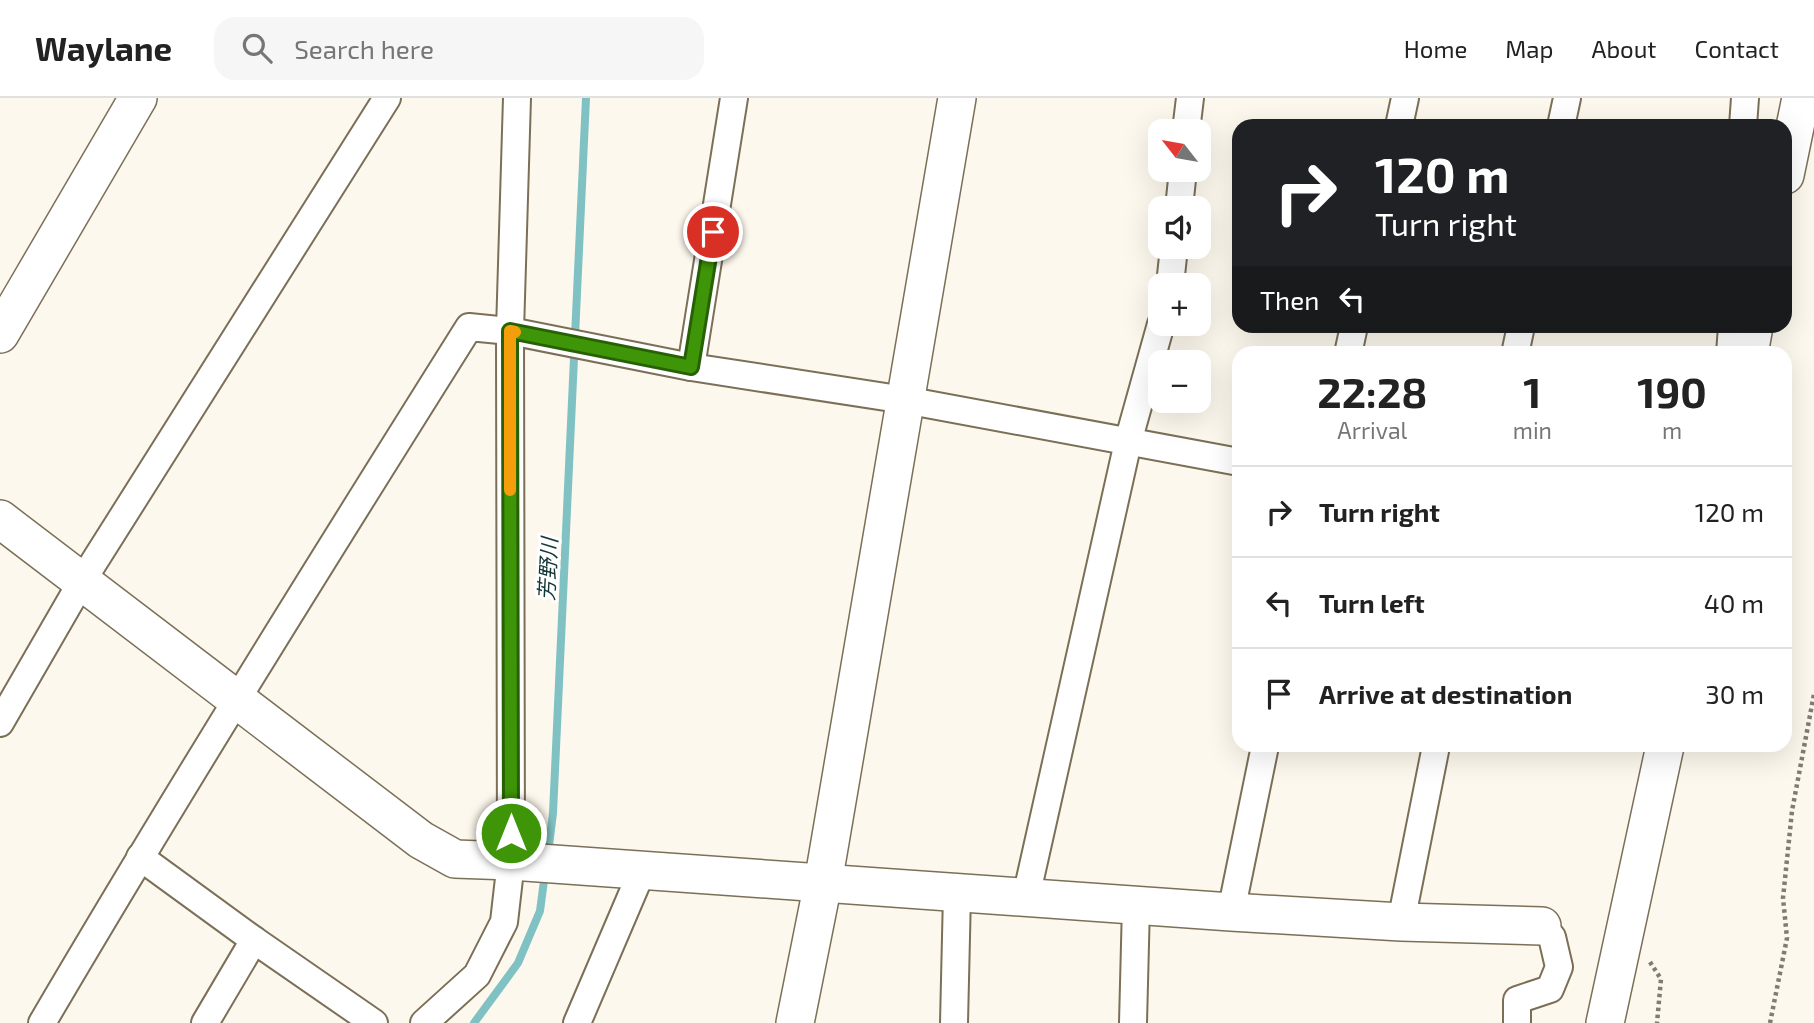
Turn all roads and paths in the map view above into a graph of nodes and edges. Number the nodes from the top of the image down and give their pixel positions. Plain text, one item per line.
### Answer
1 (138, 98) edge
2 (387, 98) edge
3 (517, 98) edge
4 (734, 98) edge
5 (957, 98) edge
6 (1190, 98) edge
7 (1405, 98) edge
8 (1567, 98) edge
9 (1745, 98) edge
10 (1801, 98) edge
11 (1187, 119) edge
12 (1400, 119) edge
13 (1562, 119) edge
14 (1744, 119) edge
15 (1792, 141) edge
16 (510, 331) junction
17 (0, 334) edge
18 (1158, 336) edge
19 (691, 367) junction
20 (905, 400) junction
21 (1128, 442) junction
22 (1232, 461) edge
23 (0, 519) edge
24 (82, 581) junction
25 (1814, 694) edge
26 (237, 698) junction
27 (0, 723) edge
28 (1264, 752) edge
29 (1435, 752) edge
30 (1664, 752) edge
31 (140, 857) junction
32 (520, 861) junction
33 (642, 871) junction
34 (823, 883) junction
35 (957, 894) junction
36 (1026, 897) junction
37 (1136, 905) junction
38 (1231, 912) junction
39 (1401, 922) junction
40 (1542, 926) joint
41 (254, 940) junction
42 (42, 1023) edge
43 (205, 1023) edge
44 (374, 1023) edge
45 (424, 1023) edge
46 (577, 1023) edge
47 (795, 1023) edge
48 (954, 1023) edge
49 (1133, 1023) edge
50 (1517, 1023) edge
51 (1605, 1023) edge
52 (1770, 1023) edge

1 - 17 street
2 - 24 street
3 - 16 street
4 - 19 street
5 - 20 street
6 - 11 street
7 - 12 street
8 - 13 street
9 - 14 street
10 - 15 street
16 - 19 street
16 - 26 street
16 - 32 street
18 - 21 street
19 - 20 street
20 - 21 street
20 - 34 street
21 - 22 street
21 - 36 street
23 - 24 street
24 - 26 street
24 - 27 street
25 - 52 path
26 - 31 street
26 - 32 street
28 - 38 street
29 - 39 street
30 - 51 street
31 - 41 street
31 - 42 street
32 - 33 street
32 - 45 street
33 - 34 street
33 - 46 street
34 - 35 street
34 - 47 street
35 - 36 street
35 - 48 street
36 - 37 street
37 - 38 street
37 - 49 street
38 - 39 street
39 - 40 street
40 - 50 street
41 - 43 street
41 - 44 street

